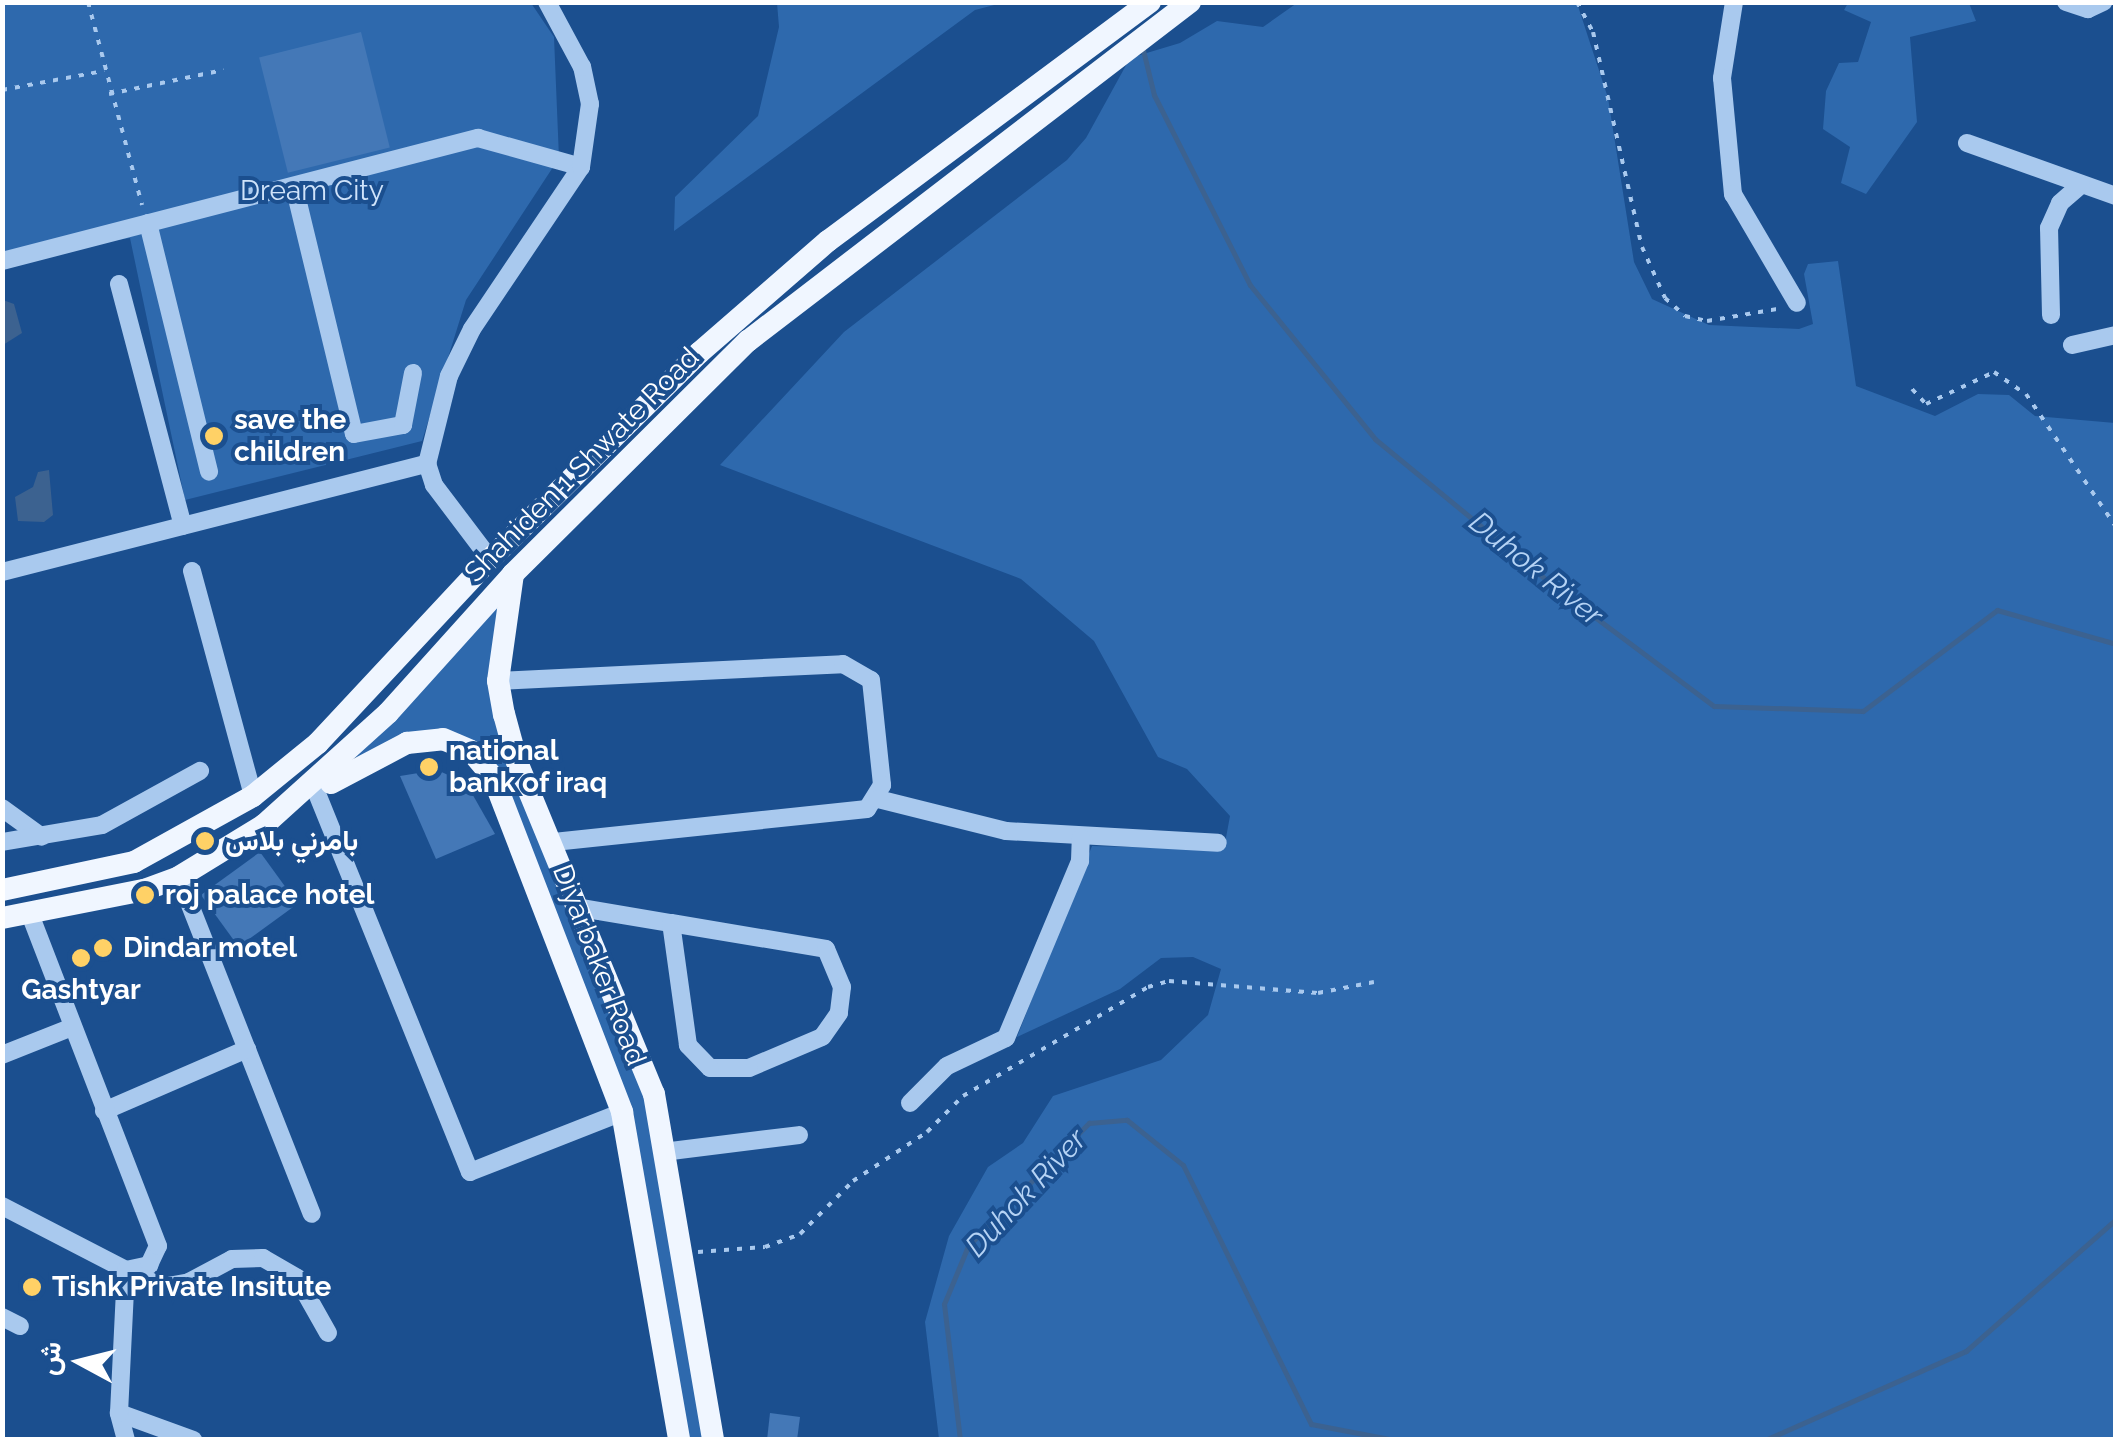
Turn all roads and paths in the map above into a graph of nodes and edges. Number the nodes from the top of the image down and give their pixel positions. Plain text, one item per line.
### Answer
1 (88, 2) edge
2 (547, 2) edge
3 (1150, 2) edge
4 (1190, 2) edge
5 (1577, 2) edge
6 (1734, 2) edge
7 (2066, 2) edge
8 (2095, 6) edge
9 (224, 70) dead end
10 (104, 71) junction
11 (2, 90) edge
12 (109, 94) junction
13 (1035, 103) junction
14 (1967, 143) dead end
15 (580, 168) junction
16 (2081, 185) junction
17 (294, 186) junction
18 (2116, 196) edge
19 (148, 223) junction
20 (2, 261) edge
21 (119, 284) dead end
22 (1797, 303) joint
23 (2051, 316) dead end
24 (2116, 335) edge
25 (2072, 344) dead end
26 (413, 373) dead end
27 (1912, 389) dead end
28 (426, 464) junction
29 (210, 472) dead end
30 (184, 526) junction
31 (2116, 527) edge
32 (490, 560) junction
33 (192, 571) dead end
34 (2, 572) edge
35 (513, 574) junction
36 (498, 681) junction
37 (200, 771) dead end
38 (316, 791) junction
39 (254, 796) junction
40 (878, 799) junction
41 (2, 808) edge
42 (264, 825) junction
43 (42, 837) junction
44 (1081, 838) junction
45 (2, 842) edge
46 (554, 842) junction
47 (1218, 843) dead end
48 (179, 877) junction
49 (2, 890) edge
50 (583, 912) junction
51 (30, 915) junction
52 (2, 918) edge
53 (670, 923) junction
54 (555, 930) junction
55 (1374, 982) dead end
56 (70, 1028) junction
57 (247, 1049) junction
58 (2, 1055) edge
59 (910, 1102) dead end
60 (104, 1111) junction
61 (622, 1112) junction
62 (800, 1135) dead end
63 (663, 1152) junction
64 (2, 1206) edge
65 (312, 1214) dead end
66 (678, 1254) junction
67 (126, 1270) junction
68 (2, 1317) edge
69 (20, 1326) dead end
70 (328, 1333) dead end
71 (119, 1413) junction
72 (126, 1440) edge
73 (193, 1440) edge
74 (680, 1440) edge
75 (713, 1440) edge

1 - 10 path
2 - 15 street
3 - 13 main road, Shahiden 1 Shwate Road
4 - 13 main road, Shahiden 1 Shwate Road
5 - 22 path
6 - 22 street
7 - 8 street
9 - 12 path
10 - 11 path
10 - 12 path
12 - 19 path
13 - 32 main road, Shahiden 1 Shwate Road
13 - 35 main road, Shahiden 1 Shwate Road
14 - 16 street
15 - 17 street
15 - 28 street
16 - 18 street
16 - 23 street
17 - 19 street
17 - 26 street
19 - 20 street
19 - 29 street
21 - 30 street
24 - 25 street
27 - 31 path
28 - 30 street
28 - 32 street
30 - 34 street
32 - 39 main road, Shahiden 1 Shwate Road
33 - 39 street
35 - 36 main road, Diyarbaker Road
35 - 42 main road, Shahiden 1 Shwate Road
36 - 40 street
36 - 46 main road, Diyarbaker Road
37 - 43 street
38 - 42 main road, Diyarbaker Road
38 - 54 main road, Diyarbaker Road
38 - 61 street
39 - 49 main road, Shahiden 1 Shwate Road
40 - 44 street
40 - 46 street
41 - 43 street
42 - 48 main road, Shahiden 1 Shwate Road
43 - 45 street
44 - 47 street
44 - 59 street
46 - 50 main road, Diyarbaker Road
48 - 51 main road, Shahiden 1 Shwate Road
48 - 57 street
50 - 53 street
50 - 54 main road
50 - 63 main road, Diyarbaker Road
51 - 52 main road, Shahiden 1 Shwate Road
51 - 56 street
53 - 53 street
54 - 61 main road, Diyarbaker Road
55 - 66 path
56 - 58 street
56 - 60 street
57 - 60 street
57 - 65 street
60 - 67 street
61 - 74 main road, Diyarbaker Road
62 - 63 street
63 - 66 main road, Diyarbaker Road
64 - 67 street
66 - 75 main road, Diyarbaker Road
67 - 70 street
67 - 71 street
68 - 69 street
71 - 72 street
71 - 73 street

